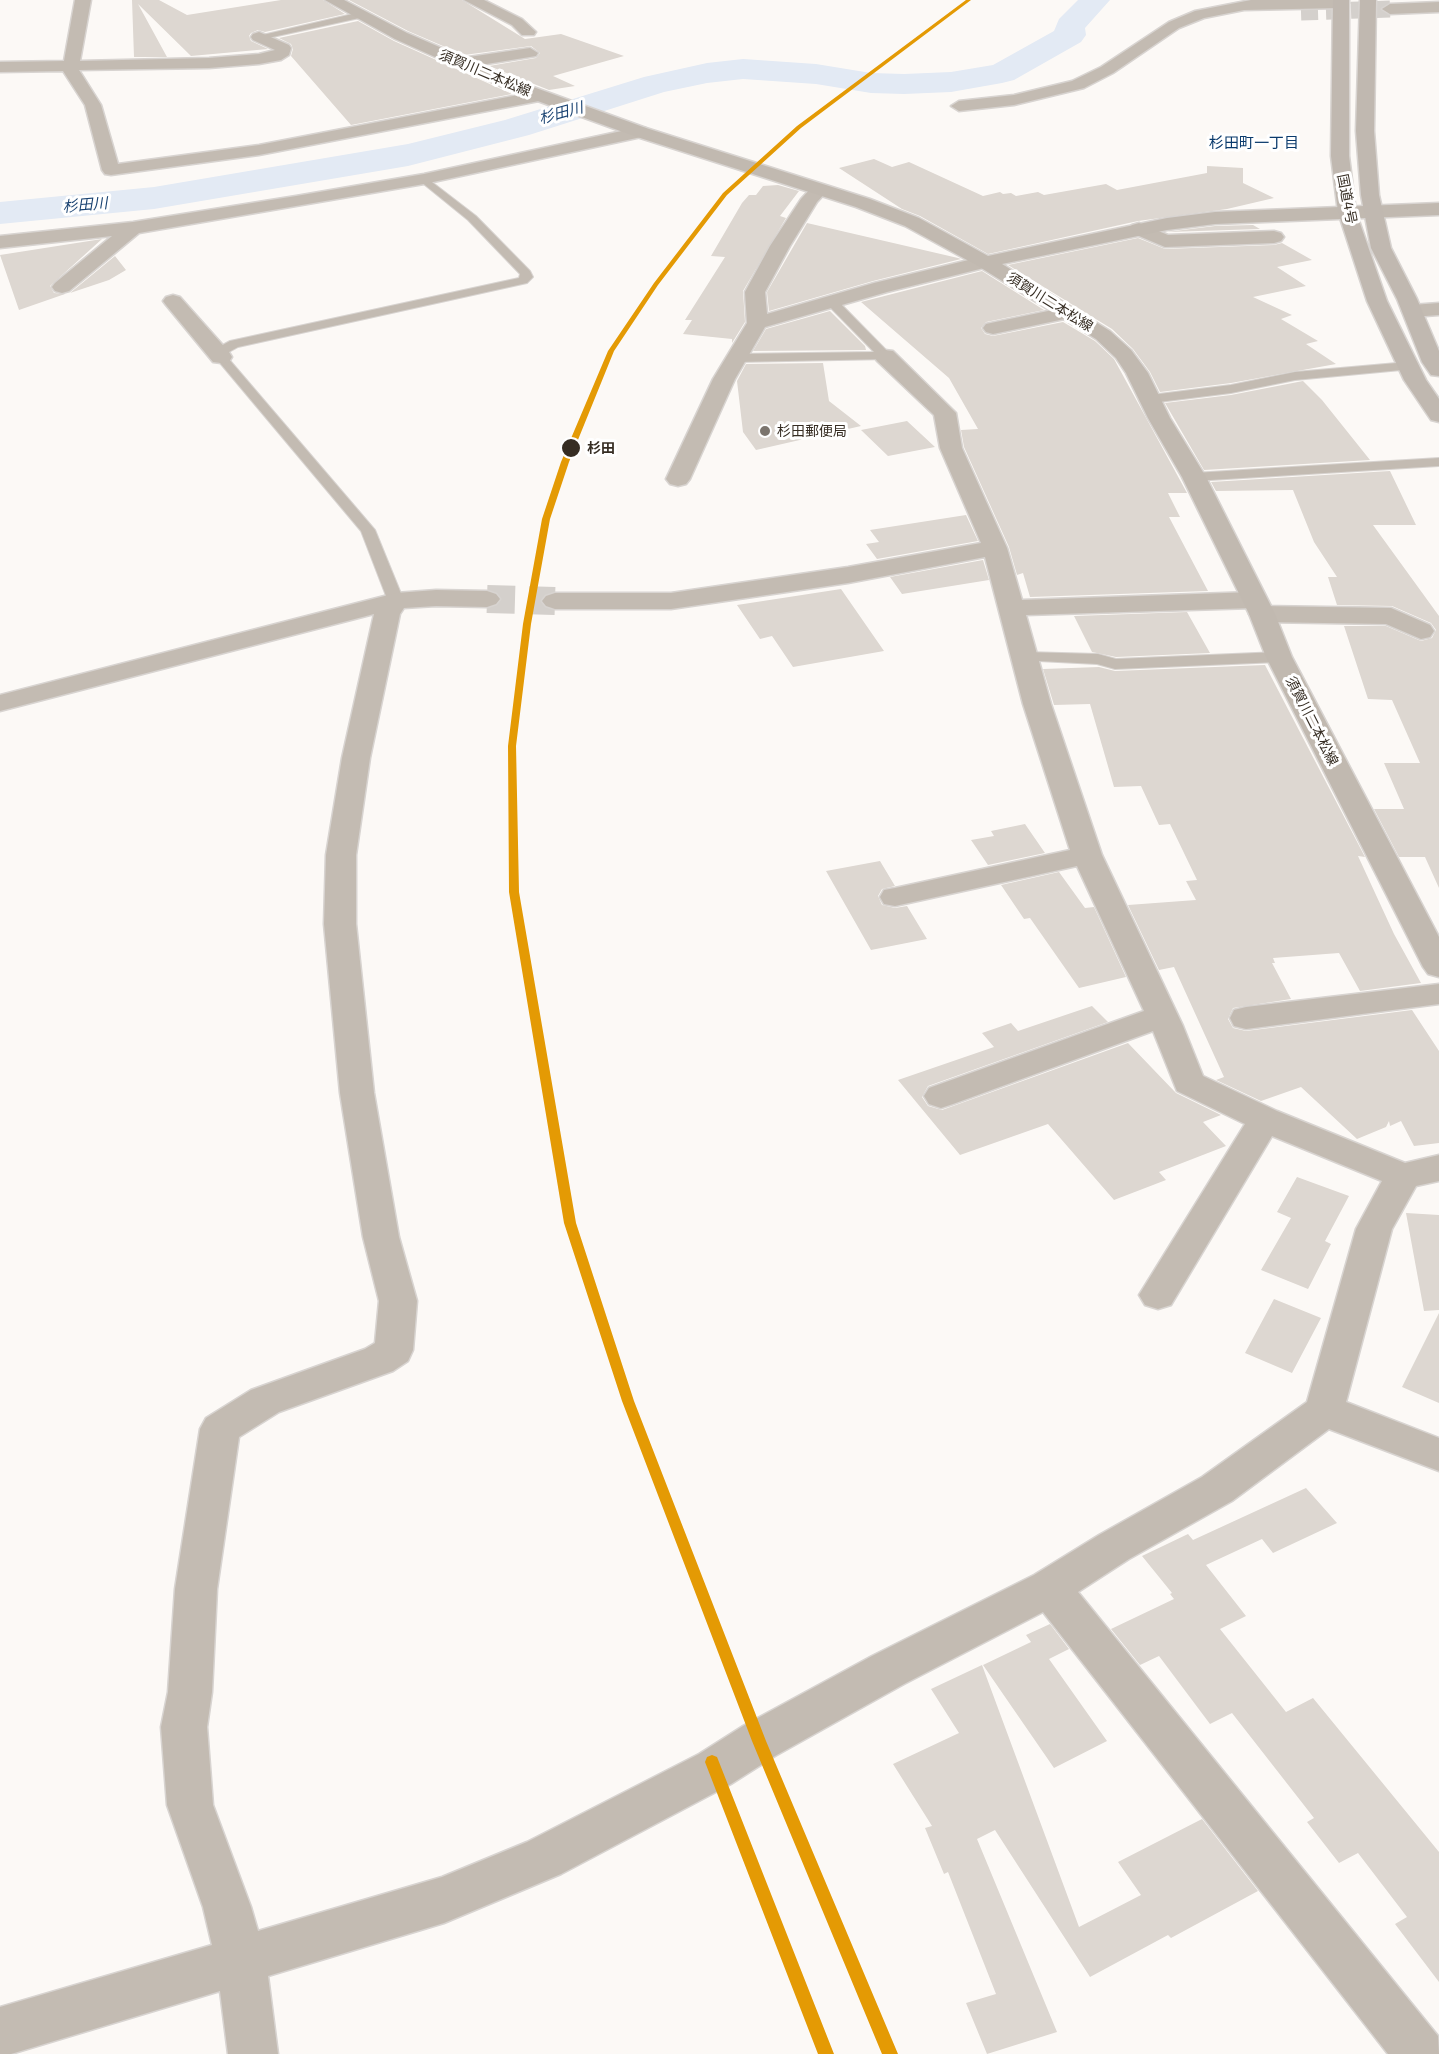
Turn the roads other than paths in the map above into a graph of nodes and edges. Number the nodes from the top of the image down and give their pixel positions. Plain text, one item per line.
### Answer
1 (83, 0) edge
2 (333, 0) edge
3 (472, 0) edge
4 (1405, 0) edge
5 (1341, 1) edge
6 (1368, 1) edge
7 (1439, 7) edge
8 (1390, 9) tunnel mouth
9 (1301, 12) tunnel mouth
10 (1200, 14) junction
11 (361, 15) junction
12 (528, 32) dead end
13 (259, 37) joint
14 (530, 53) dead end
15 (462, 63) junction
16 (72, 64) junction
17 (0, 67) edge
18 (543, 97) junction
19 (959, 106) dead end
20 (636, 130) junction
21 (424, 179) junction
22 (819, 190) junction
23 (1439, 209) edge
24 (1347, 212) junction
25 (1374, 212) junction
26 (133, 228) junction
27 (1139, 229) junction
28 (1274, 237) dead end
29 (0, 242) edge
30 (985, 262) junction
31 (62, 287) dead end
32 (173, 301) dead end
33 (831, 301) junction
34 (1439, 309) edge
35 (1412, 311) junction
36 (1067, 313) junction
37 (757, 323) junction
38 (993, 328) dead end
39 (885, 356) junction
40 (221, 357) junction
41 (736, 358) junction
42 (1408, 366) junction
43 (1439, 370) edge
44 (1151, 399) junction
45 (1439, 415) edge
46 (1439, 462) edge
47 (1194, 477) junction
48 (678, 479) dead end
49 (995, 548) junction
50 (486, 599) tunnel mouth
51 (396, 601) junction
52 (555, 601) tunnel mouth
53 (1258, 607) junction
54 (1011, 608) junction
55 (1420, 631) dead end
56 (1025, 657) junction
57 (1279, 657) junction
58 (0, 703) edge
59 (1087, 855) junction
60 (895, 897) dead end
61 (1439, 967) edge
62 (1439, 994) edge
63 (1162, 1016) junction
64 (1246, 1018) dead end
65 (941, 1096) dead end
66 (1265, 1119) junction
67 (1421, 1172) edge
68 (1158, 1295) dead end
69 (1324, 1410) junction
70 (1439, 1455) edge
71 (1049, 1588) junction
72 (241, 1960) junction
73 (0, 2032) edge
74 (253, 2054) edge
75 (1420, 2054) edge

1 - 16 street
2 - 11 main road, 須賀川二本松線
3 - 12 street
4 - 6 street
5 - 10 street
5 - 24 highway, 国道4号
6 - 25 highway, 国道4号
7 - 8 street
9 - 10 street
10 - 19 street
11 - 13 lane
11 - 15 main road, 須賀川二本松線
13 - 16 street
14 - 15 street
15 - 18 main road, 須賀川二本松線
16 - 17 street
16 - 18 street
18 - 20 main road, 須賀川二本松線
20 - 21 street
20 - 22 main road, 須賀川二本松線
21 - 26 street
21 - 40 lane
22 - 30 main road, 須賀川二本松線
22 - 37 street
23 - 25 main road
24 - 25 main road
24 - 27 main road
24 - 42 highway, 国道4号
25 - 35 highway, 国道4号
26 - 29 street
26 - 31 street
27 - 28 street
27 - 30 main road
30 - 33 street
30 - 36 main road, 須賀川二本松線
32 - 40 street
33 - 37 street
33 - 39 lane
34 - 35 street
35 - 43 highway, 国道4号
36 - 38 street
36 - 44 main road, 須賀川二本松線
37 - 41 street
39 - 41 lane
39 - 49 street
40 - 51 lane
41 - 48 street
42 - 44 lane
42 - 45 highway, 国道4号
44 - 47 main road, 須賀川二本松線
46 - 47 lane
47 - 53 main road, 須賀川二本松線
49 - 52 street
49 - 54 street
50 - 51 street
51 - 58 street
51 - 72 street
53 - 54 street
53 - 55 street
53 - 57 main road, 須賀川二本松線
54 - 56 street
56 - 57 lane
56 - 59 street
57 - 61 main road, 須賀川二本松線
59 - 60 street
59 - 63 street
62 - 64 street
63 - 65 street
63 - 66 street
66 - 67 street
66 - 68 street
67 - 69 street
69 - 70 street
69 - 71 street
71 - 72 street
71 - 75 street
72 - 73 street
72 - 74 street

